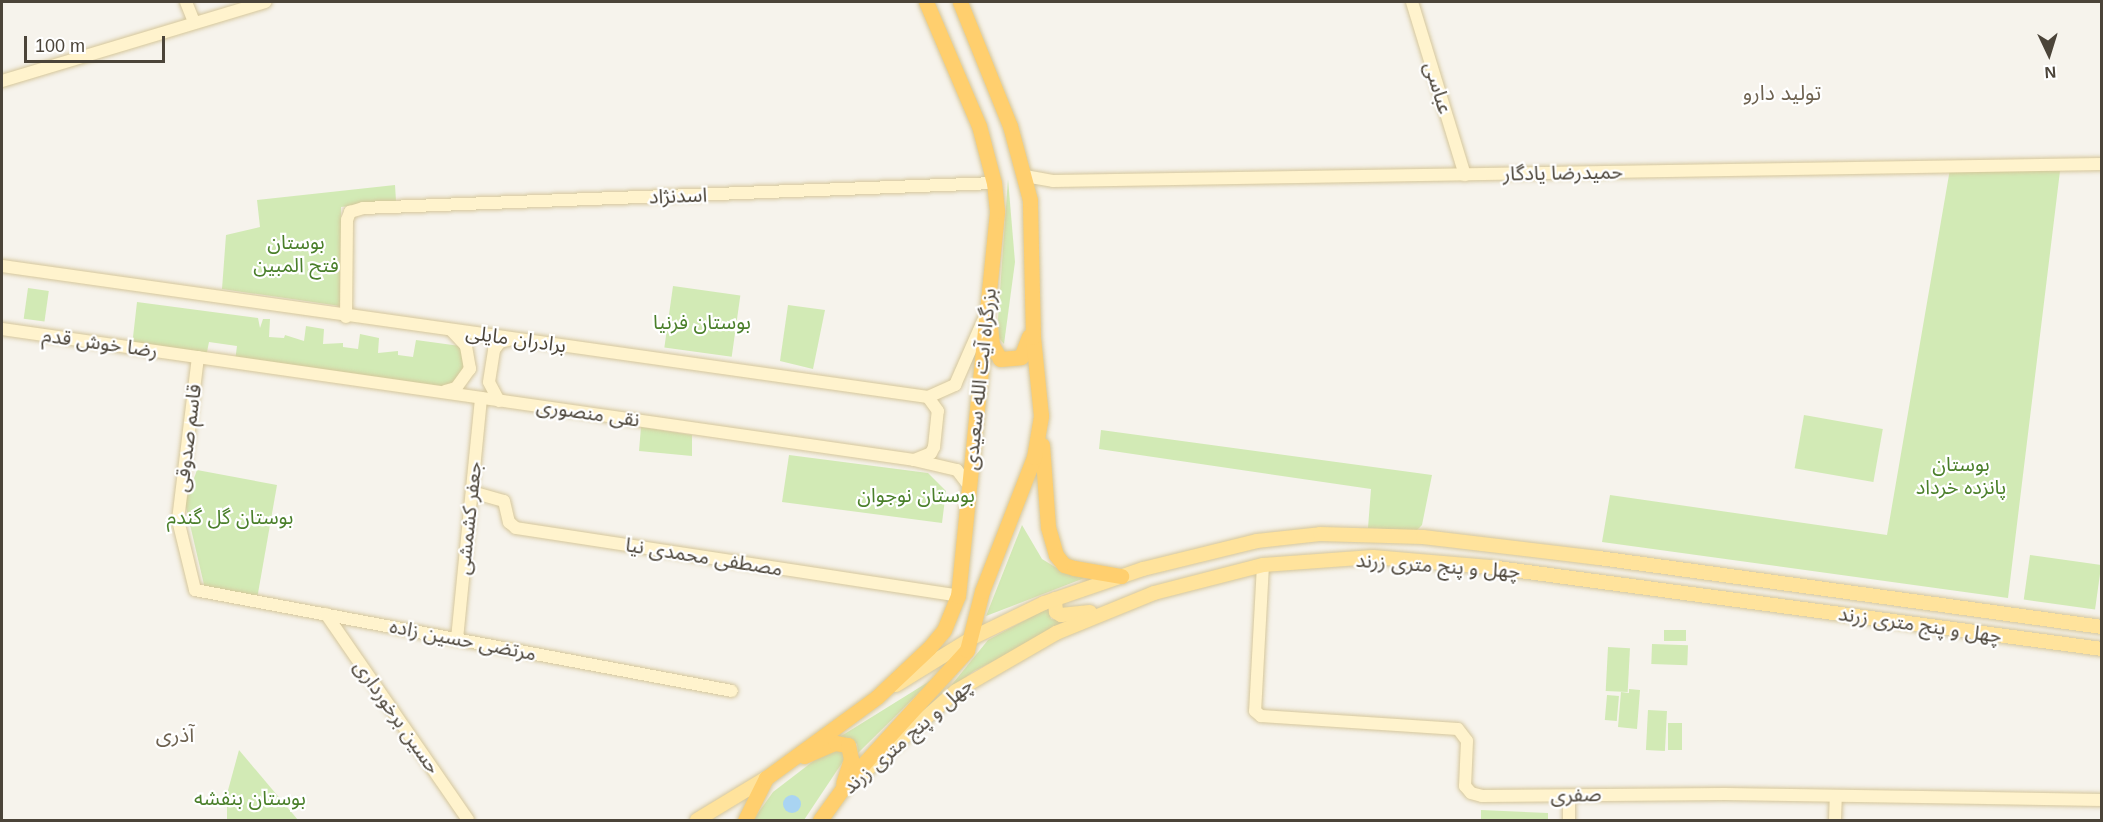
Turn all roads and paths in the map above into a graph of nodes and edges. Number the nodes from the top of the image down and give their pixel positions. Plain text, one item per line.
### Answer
1 (186, 2) edge
2 (265, 2) edge
3 (926, 2) edge
4 (960, 2) edge
5 (1412, 2) edge
6 (194, 22) junction
7 (2, 81) edge
8 (2101, 161) edge
9 (1465, 175) junction
10 (1025, 176) junction
11 (994, 183) junction
12 (2, 267) edge
13 (987, 296) junction
14 (1033, 306) junction
15 (346, 317) junction
16 (985, 317) junction
17 (2, 329) edge
18 (451, 330) junction
19 (513, 339) junction
20 (198, 357) junction
21 (441, 392) junction
22 (928, 397) junction
23 (481, 398) junction
24 (499, 400) junction
25 (1041, 416) junction
26 (914, 460) junction
27 (969, 486) junction
28 (472, 492) junction
29 (1263, 565) junction
30 (1121, 576) junction
31 (195, 590) joint
32 (958, 596) junction
33 (1055, 599) junction
34 (1107, 610) junction
35 (326, 614) junction
36 (2040, 618) junction
37 (2102, 627) edge
38 (972, 638) junction
39 (457, 639) junction
40 (2030, 640) junction
41 (2102, 650) edge
42 (732, 691) dead end
43 (877, 697) junction
44 (778, 767) junction
45 (766, 778) junction
46 (1569, 796) junction
47 (1836, 796) junction
48 (837, 797) junction
49 (2102, 800) edge
50 (468, 820) edge
51 (697, 820) edge
52 (745, 820) edge
53 (820, 820) edge
54 (1569, 820) edge
55 (1835, 820) edge

1 - 6 street
2 - 6 street
3 - 11 highway, بزرگراه آیت الله سعیدی
4 - 10 highway
5 - 9 street, عباسی
6 - 7 street
8 - 9 street, حمیدرضا یادگار
9 - 10 street, حمیدرضا یادگار
10 - 14 highway
11 - 13 highway, بزرگراه آیت الله سعیدی
11 - 15 street, اسدنژاد
12 - 15 street, برادران مایلی
13 - 14 highway
13 - 16 highway, بزرگراه آیت الله سعیدی
14 - 25 highway
15 - 18 street, برادران مایلی
16 - 22 street
16 - 27 highway, بزرگراه آیت الله سعیدی
17 - 20 street, رضا خوش قدم
18 - 19 street, برادران مایلی
18 - 21 street
19 - 22 street, برادران مایلی
19 - 24 street
20 - 21 street, نقی منصوری
20 - 31 street, قاسم صدوقی
21 - 23 street, نقی منصوری
22 - 26 street
23 - 24 street, نقی منصوری
23 - 28 street, جعفر کشمشی
24 - 26 street, نقی منصوری
25 - 30 highway
25 - 38 highway
26 - 27 street, نقی منصوری
27 - 32 highway, بزرگراه آیت الله سعیدی
28 - 32 street, مصطفی محمدی نیا
28 - 39 street, جعفر کشمشی
29 - 34 main road, چهل و پنج متری زرند
29 - 40 main road, چهل و پنج متری زرند
29 - 46 street, صفری
30 - 33 main road, چهل و پنج متری زرند
30 - 36 main road, چهل و پنج متری زرند
31 - 35 street, مرتضی حسین زاده
32 - 43 highway, بزرگراه آیت الله سعیدی
33 - 34 main road
33 - 38 main road, چهل و پنج متری زرند
34 - 48 main road, چهل و پنج متری زرند
35 - 39 street, مرتضی حسین زاده
35 - 50 street, حسین برخورداری
36 - 37 main road, چهل و پنج متری زرند
36 - 40 main road
38 - 43 main road, چهل و پنج متری زرند
38 - 48 highway
39 - 42 street, مرتضی حسین زاده
40 - 41 main road, چهل و پنج متری زرند
43 - 44 highway, بزرگراه آیت الله سعیدی
44 - 45 highway, بزرگراه آیت الله سعیدی
44 - 48 highway
45 - 51 main road
45 - 52 highway, بزرگراه آیت الله سعیدی
46 - 47 street, صفری
46 - 54 street
47 - 49 street, صفری
47 - 55 street
48 - 53 highway

